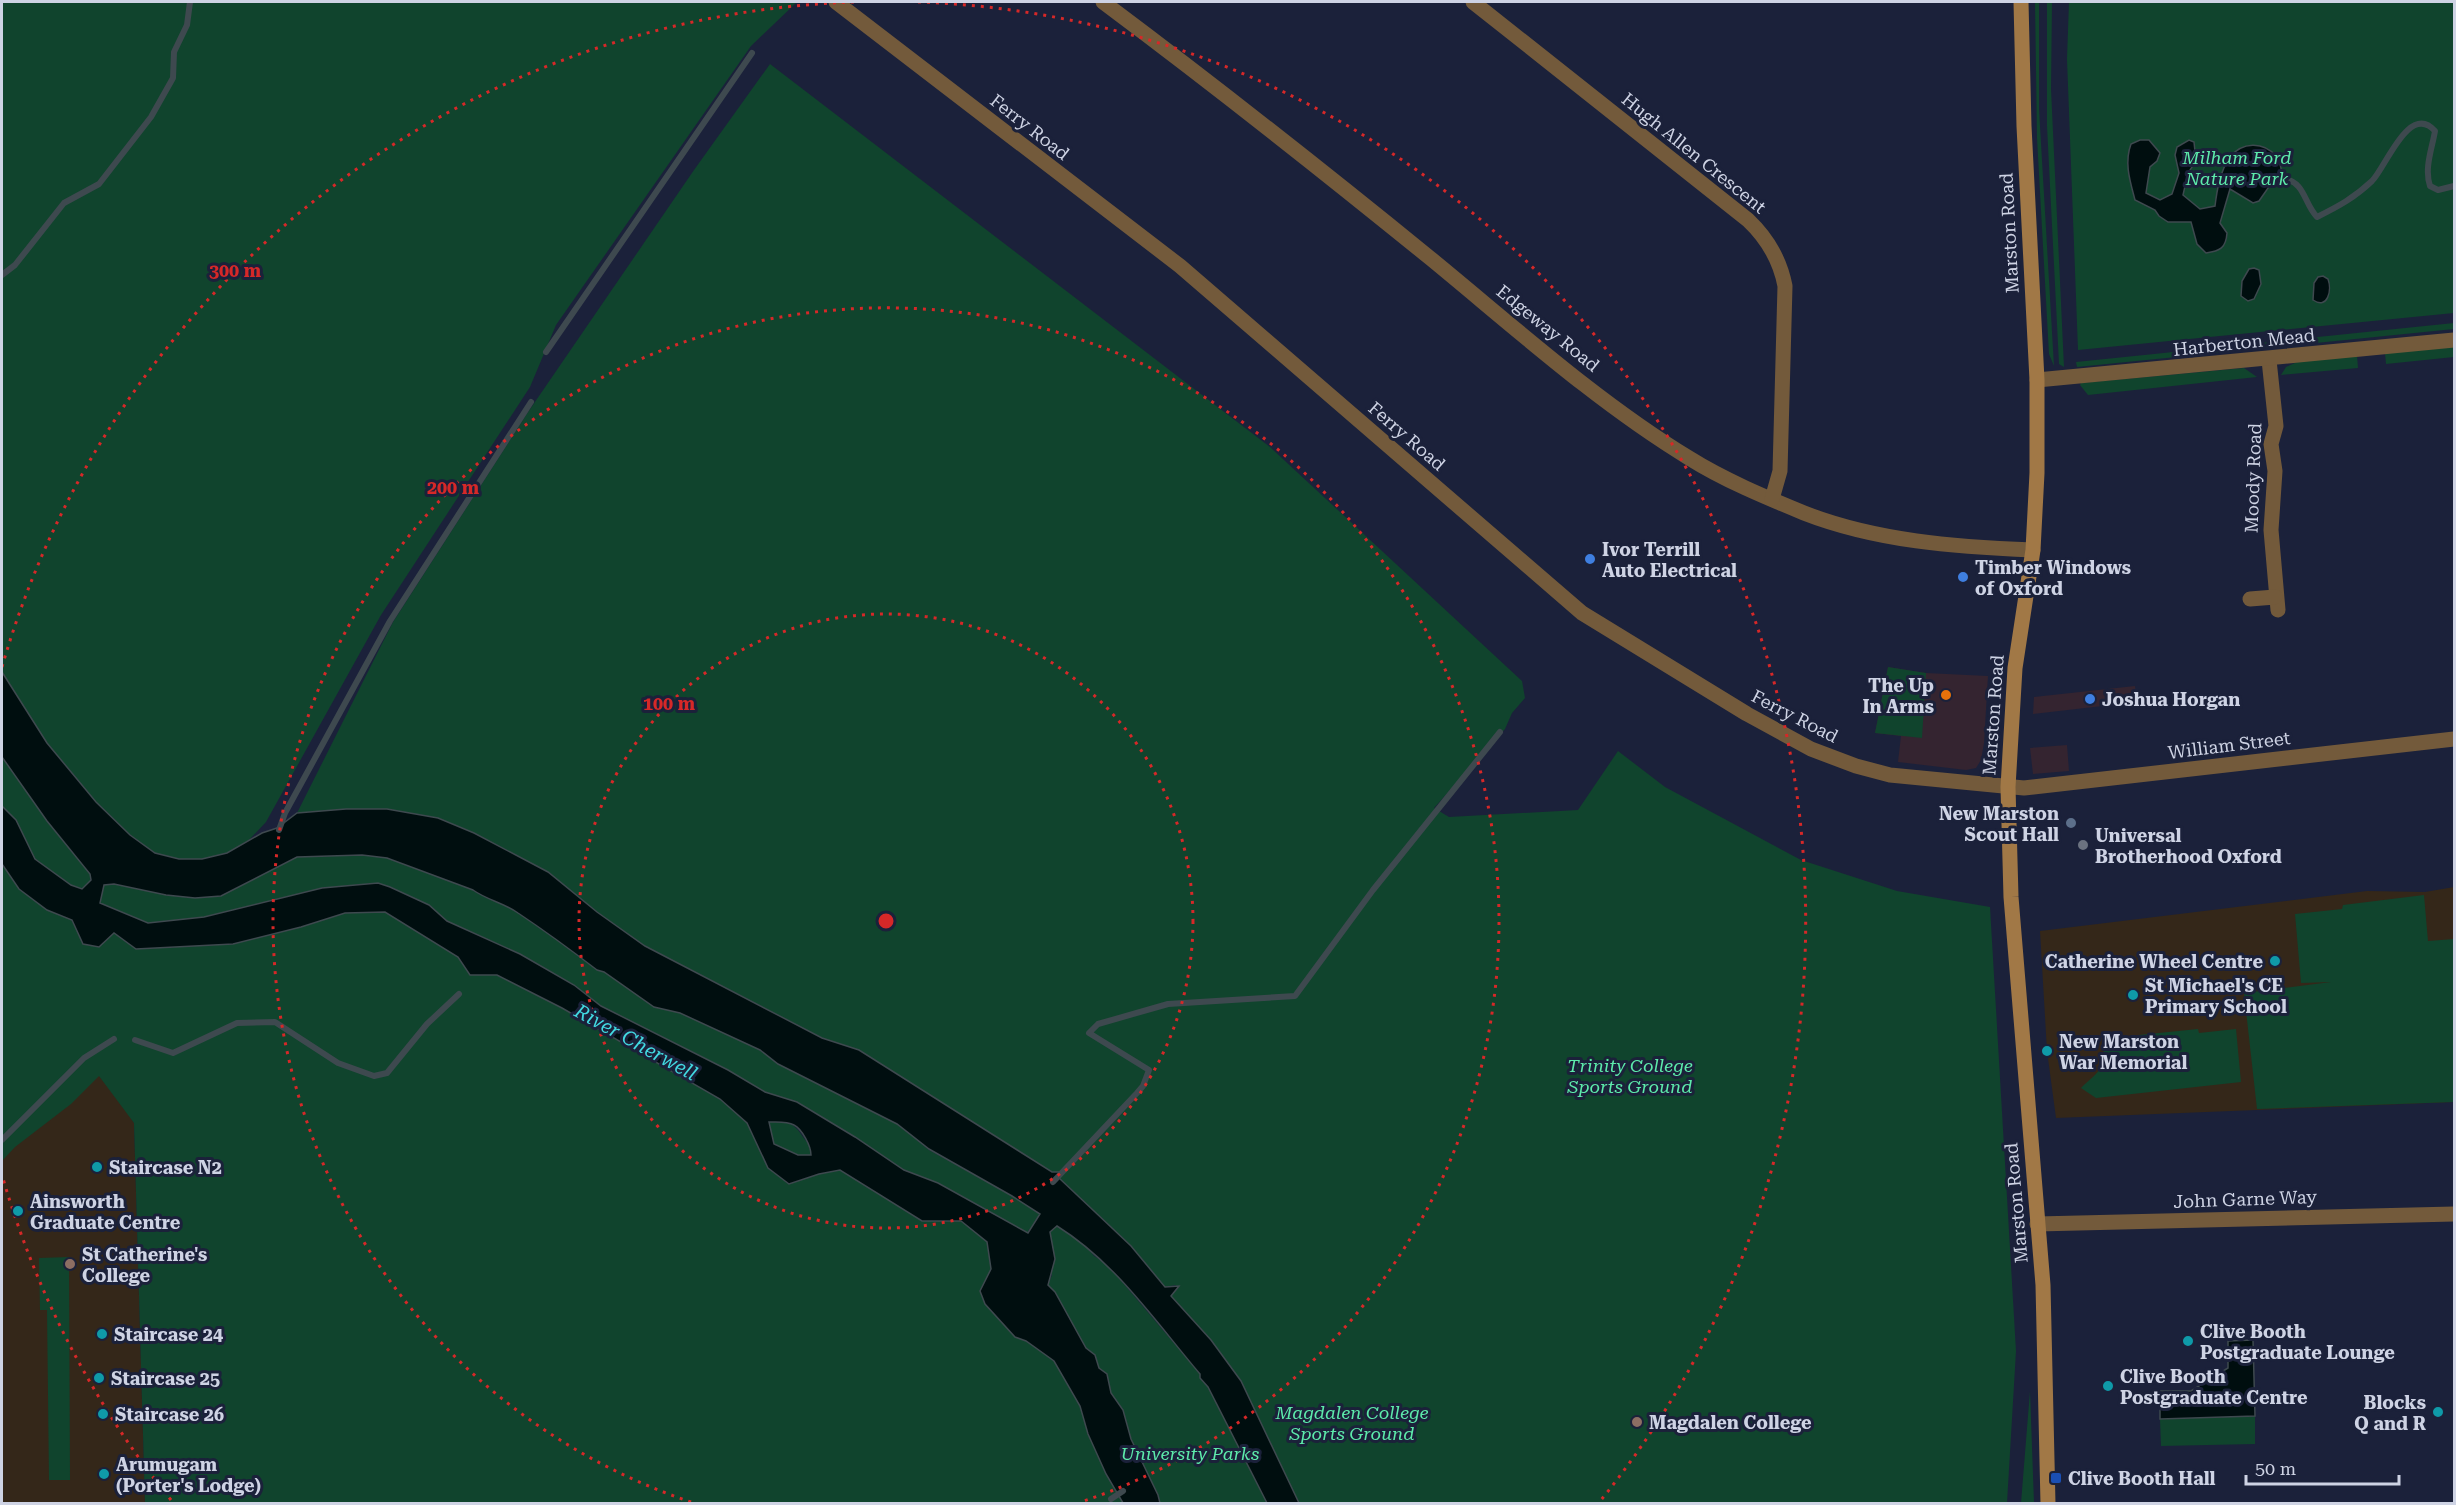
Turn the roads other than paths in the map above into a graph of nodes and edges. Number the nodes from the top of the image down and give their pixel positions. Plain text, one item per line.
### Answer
1 (836, 2) edge
2 (1103, 2) edge
3 (1473, 2) edge
4 (2021, 2) edge
5 (2454, 340) edge
6 (2269, 360) junction
7 (2037, 380) junction
8 (1772, 499) junction
9 (2032, 550) junction
10 (2250, 600) dead end
11 (2454, 739) edge
12 (2008, 787) junction
13 (2454, 1214) edge
14 (2037, 1224) junction
15 (2048, 1503) edge

1 - 12 street, Ferry Road
2 - 8 street, Edgeway Road
3 - 8 street, Hugh Allen Crescent
4 - 7 main road, Marston Road
5 - 6 street, Harberton Mead
6 - 7 street, Harberton Mead
6 - 10 street, Moody Road
7 - 9 main road, Marston Road
8 - 9 street, Edgeway Road
9 - 12 main road, Marston Road
11 - 12 street, William Street
12 - 14 main road, Marston Road
13 - 14 street, John Garne Way
14 - 15 main road, Marston Road

